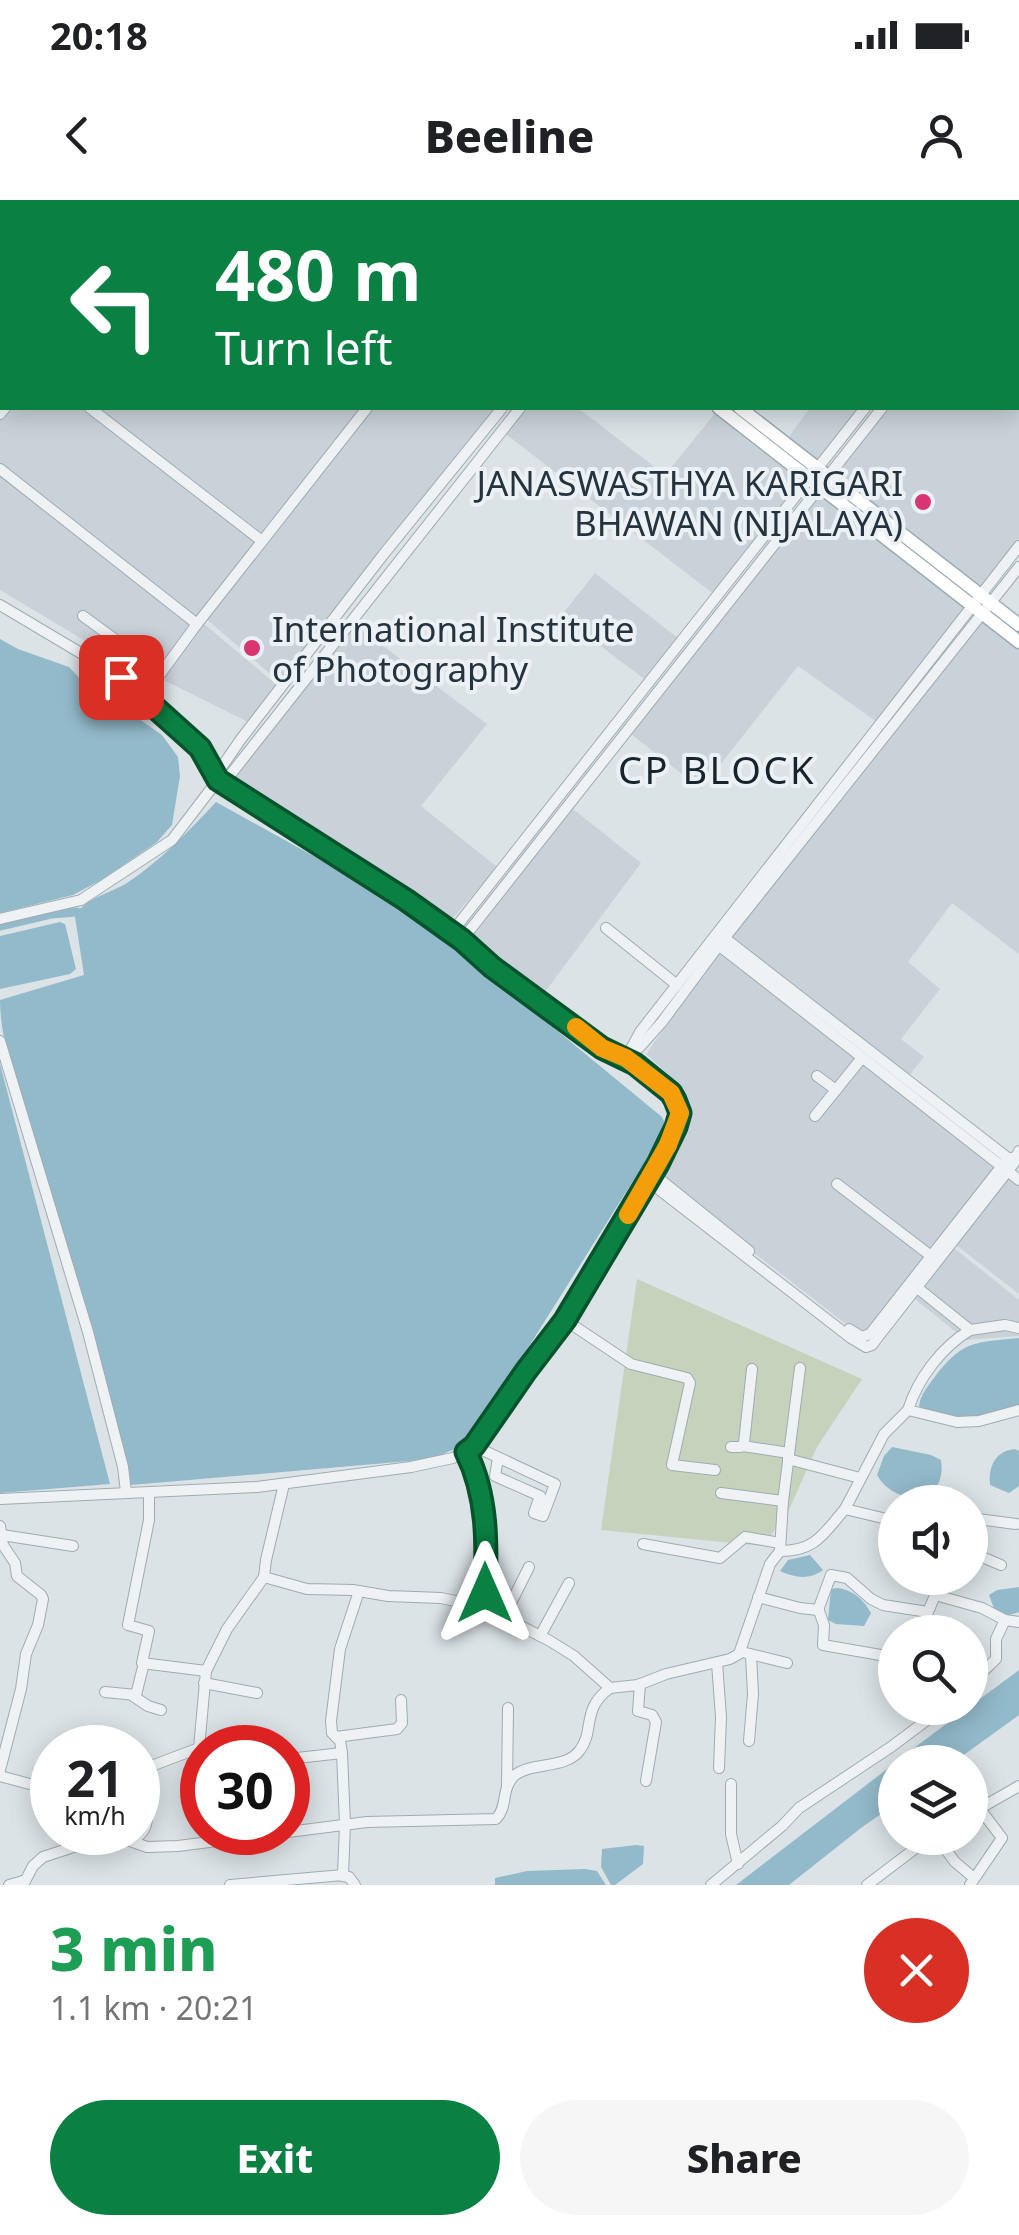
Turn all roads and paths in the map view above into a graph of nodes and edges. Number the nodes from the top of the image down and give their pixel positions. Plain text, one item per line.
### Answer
1 (93, 410) edge
2 (365, 410) edge
3 (500, 410) edge
4 (518, 410) edge
5 (722, 410) edge
6 (742, 410) edge
7 (864, 410) edge
8 (880, 410) edge
9 (0, 470) edge
10 (819, 478) junction
11 (262, 541) junction
12 (1019, 546) edge
13 (1019, 567) edge
14 (368, 574) junction
15 (380, 584) junction
16 (982, 604) junction
17 (0, 605) edge
18 (82, 616) dead end
19 (197, 624) junction
20 (1019, 626) edge
21 (1019, 642) edge
22 (219, 780) junction
23 (549, 810) junction
24 (560, 818) junction
25 (509, 861) junction
26 (520, 868) junction
27 (0, 919) edge
28 (606, 928) dead end
29 (452, 932) junction
30 (718, 939) junction
31 (462, 940) junction
32 (677, 984) junction
33 (0, 1041) edge
34 (861, 1059) junction
35 (631, 1061) junction
36 (886, 1070) junction
37 (816, 1076) dead end
38 (836, 1090) junction
39 (815, 1116) dead end
40 (1012, 1162) edge
41 (650, 1177) junction
42 (1019, 1180) edge
43 (836, 1184) dead end
44 (934, 1259) junction
45 (914, 1285) junction
46 (565, 1320) junction
47 (1019, 1328) edge
48 (970, 1330) junction
49 (800, 1368) dead end
50 (752, 1369) dead end
51 (908, 1410) junction
52 (1019, 1410) edge
53 (470, 1449) junction
54 (789, 1456) junction
55 (498, 1458) junction
56 (716, 1470) dead end
57 (860, 1478) junction
58 (284, 1484) junction
59 (126, 1492) junction
60 (149, 1493) junction
61 (721, 1493) dead end
62 (0, 1499) edge
63 (783, 1501) junction
64 (845, 1509) junction
65 (878, 1517) edge
66 (988, 1520) edge
67 (1016, 1524) dead end
68 (1, 1530) edge
69 (643, 1544) dead end
70 (73, 1546) dead end
71 (780, 1547) junction
72 (988, 1560) edge
73 (1001, 1565) dead end
74 (529, 1566) dead end
75 (264, 1577) junction
76 (569, 1583) dead end
77 (360, 1591) junction
78 (935, 1595) edge
79 (942, 1595) edge
80 (758, 1597) junction
81 (484, 1607) junction
82 (818, 1608) junction
83 (504, 1618) junction
84 (1005, 1620) junction
85 (1019, 1622) edge
86 (540, 1636) junction
87 (746, 1653) junction
88 (878, 1654) edge
89 (144, 1663) junction
90 (717, 1663) junction
91 (787, 1663) dead end
92 (988, 1667) edge
93 (205, 1677) junction
94 (640, 1684) junction
95 (610, 1688) junction
96 (105, 1692) dead end
97 (257, 1693) dead end
98 (133, 1696) junction
99 (400, 1700) dead end
100 (508, 1708) dead end
101 (161, 1710) dead end
102 (202, 1725) edge
103 (921, 1725) edge
104 (336, 1737) junction
105 (749, 1742) dead end
106 (342, 1753) junction
107 (310, 1757) edge
108 (719, 1768) dead end
109 (0, 1773) edge
110 (646, 1781) dead end
111 (30, 1783) edge
112 (731, 1784) dead end
113 (507, 1786) junction
114 (1019, 1786) edge
115 (988, 1804) edge
116 (344, 1824) junction
117 (988, 1825) edge
118 (310, 1829) edge
119 (48, 1855) edge
120 (906, 1855) edge
121 (950, 1855) edge
122 (738, 1864) junction
123 (342, 1876) junction
124 (316, 1881) edge
125 (972, 1882) edge
126 (23, 1883) edge
127 (8, 1885) edge
128 (230, 1885) edge
129 (354, 1885) edge
130 (711, 1885) edge
131 (867, 1885) edge

1 - 11 street
2 - 11 street
3 - 14 street
4 - 15 street
5 - 10 main road
6 - 10 main road
7 - 10 street
8 - 10 street
9 - 19 street
10 - 16 main road
10 - 23 street
10 - 24 street
11 - 19 street
12 - 16 street
13 - 16 street
14 - 15 street
14 - 22 street
15 - 22 street
16 - 20 main road
16 - 21 main road
16 - 30 street
17 - 22 street
18 - 19 street
22 - 27 street
22 - 29 street
23 - 24 street
23 - 25 street
24 - 26 street
25 - 26 street
25 - 29 street
26 - 31 street
28 - 32 street
29 - 31 street
30 - 32 street
30 - 34 street
30 - 35 street
30 - 36 street
31 - 35 street
32 - 35 street
33 - 59 street
34 - 36 street
34 - 38 street
35 - 41 street
36 - 40 street
37 - 38 street
38 - 39 street
40 - 42 street
40 - 44 street
41 - 45 street
41 - 46 street
43 - 44 street
44 - 45 street
45 - 48 street
46 - 53 street
46 - 56 street
47 - 48 street
48 - 51 street
49 - 54 street
50 - 54 street
51 - 52 street
51 - 57 street
53 - 55 street
53 - 58 street
53 - 81 street
54 - 57 street
54 - 63 street
55 - 55 street
57 - 64 street
58 - 60 street
58 - 75 street
59 - 60 street
59 - 62 street
60 - 89 street
61 - 63 street
63 - 71 street
64 - 65 street
64 - 71 street
66 - 67 street
68 - 70 street
68 - 109 street
69 - 71 street
71 - 80 street
72 - 73 street
74 - 83 street
75 - 77 street
75 - 93 street
76 - 86 street
77 - 81 street
77 - 104 street
78 - 82 street
79 - 84 street
80 - 82 street
80 - 87 street
81 - 83 street
82 - 88 street
83 - 86 street
84 - 85 street
84 - 92 street
86 - 95 street
87 - 90 street
87 - 91 street
87 - 105 street
89 - 93 street
89 - 98 street
90 - 94 street
90 - 108 street
93 - 97 street
93 - 102 street
94 - 95 street
94 - 110 street
95 - 113 street
96 - 98 street
98 - 101 street
99 - 104 street
100 - 113 street
103 - 122 street
104 - 106 street
106 - 107 street
106 - 116 street
109 - 111 street
112 - 122 street
113 - 116 street
114 - 115 street
116 - 118 street
116 - 123 street
117 - 125 street
119 - 126 street
120 - 131 street
121 - 125 street
122 - 130 street
123 - 124 street
123 - 129 street
124 - 128 street
126 - 127 street

